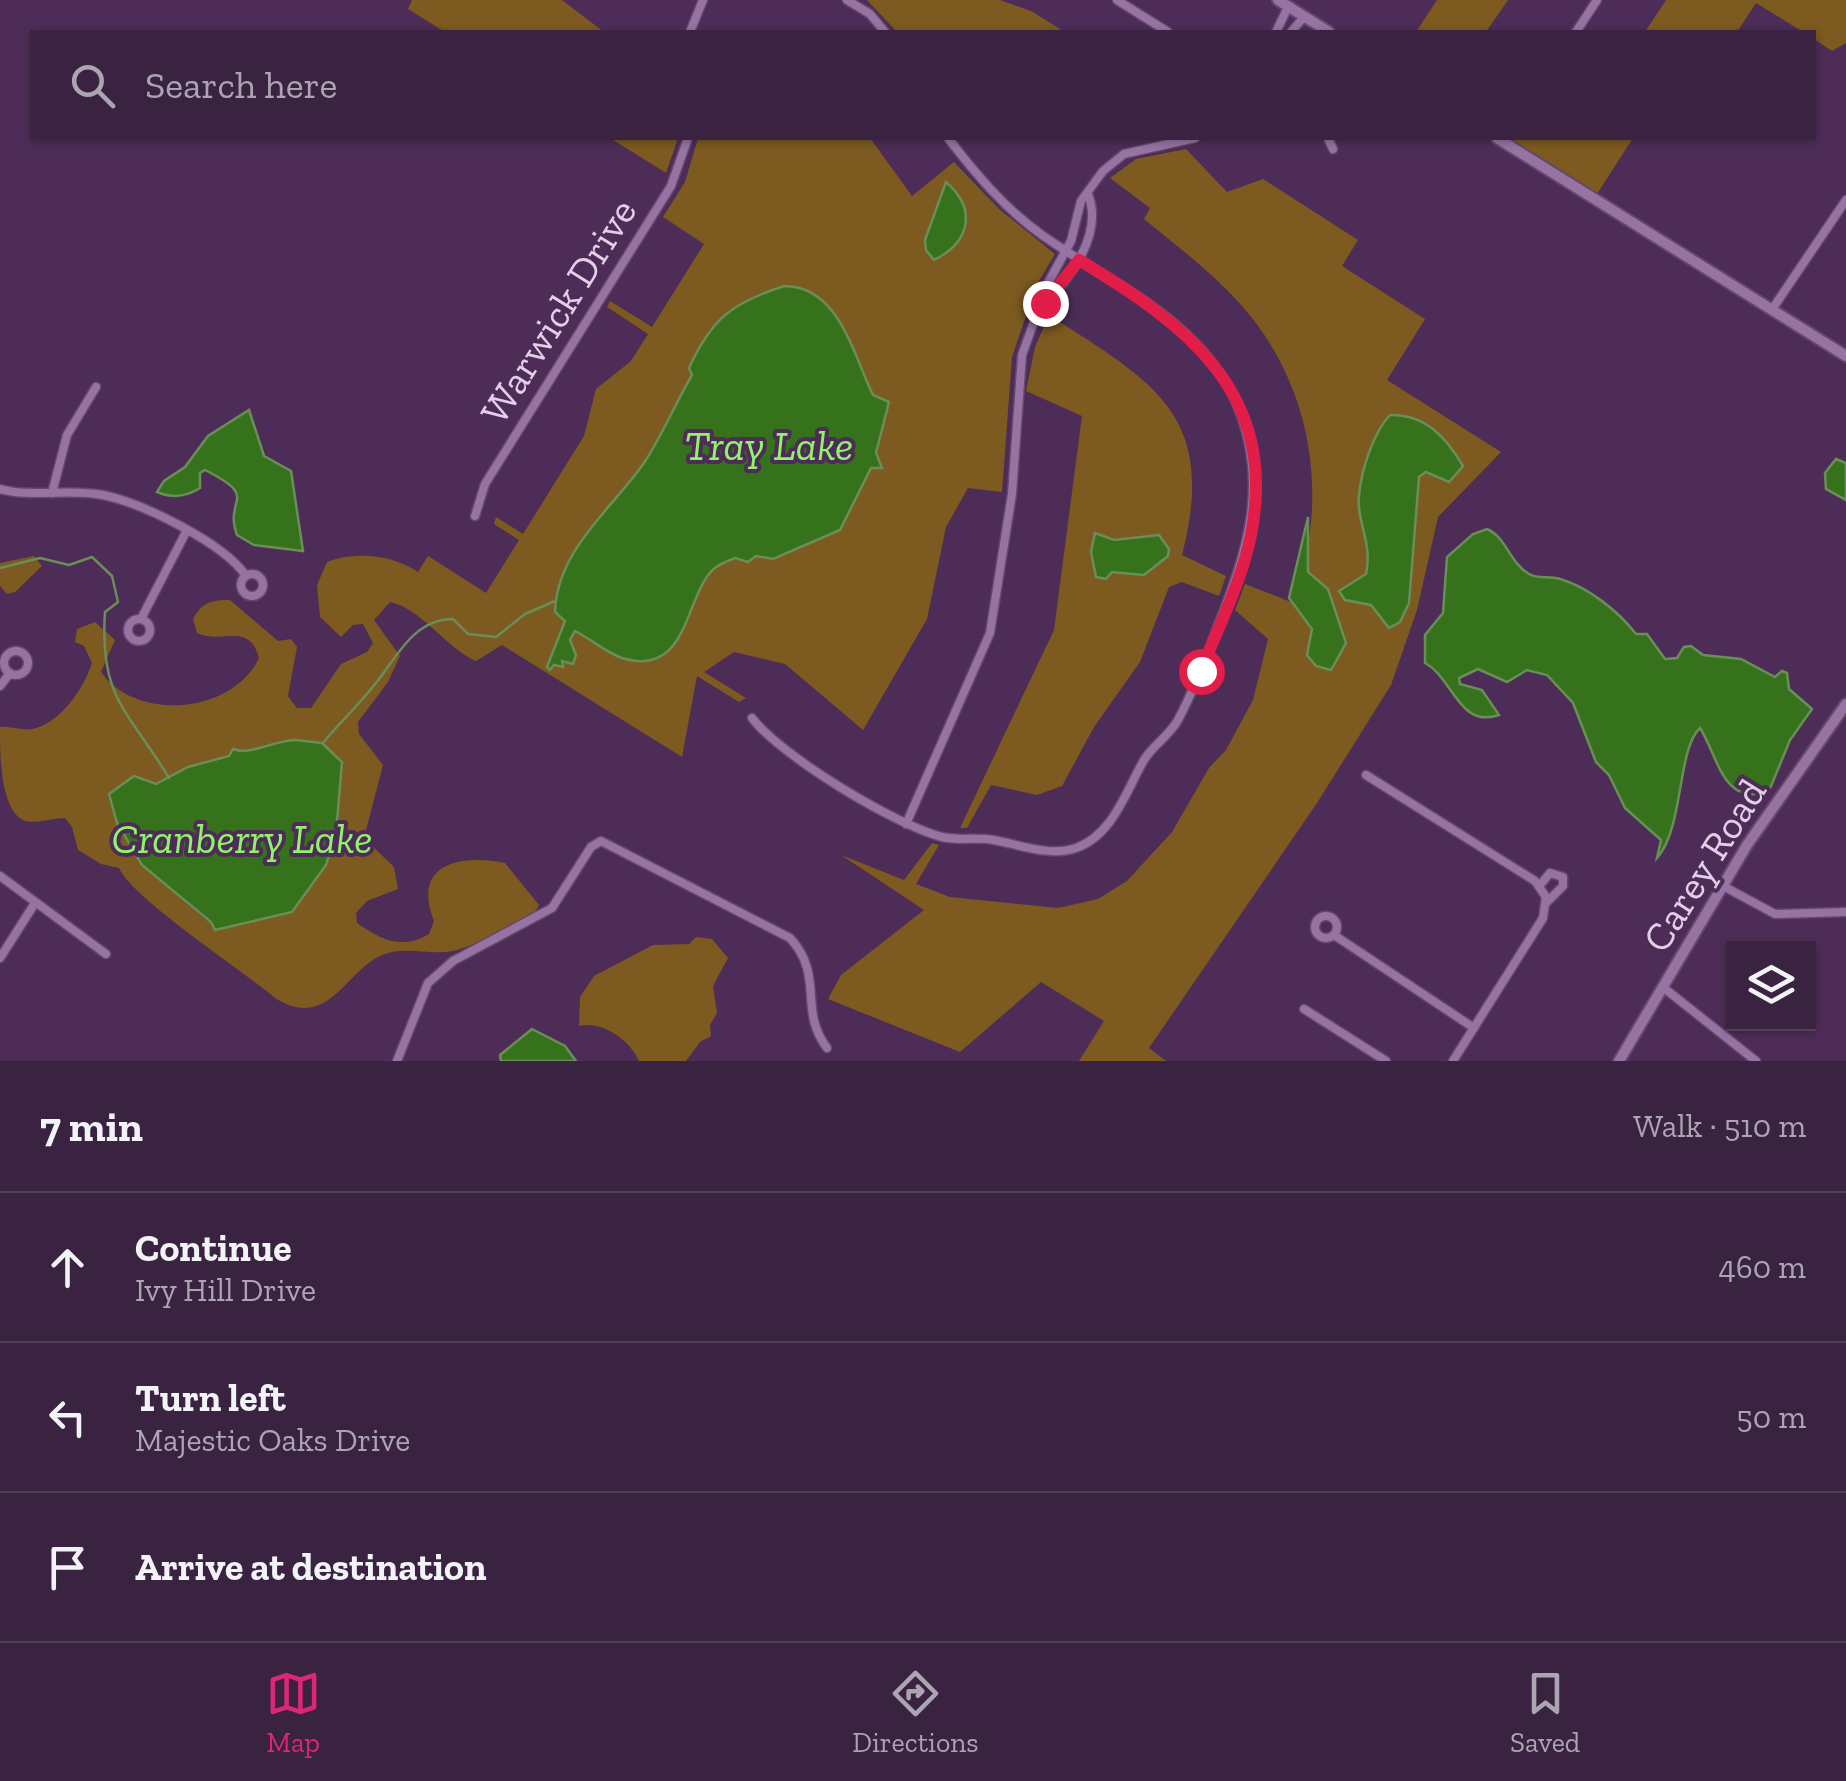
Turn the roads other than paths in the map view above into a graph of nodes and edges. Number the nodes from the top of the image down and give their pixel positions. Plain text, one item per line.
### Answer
1 (704, 0) edge
2 (847, 0) edge
3 (1118, 0) edge
4 (1305, 0) edge
5 (1597, 0) edge
6 (1292, 9) edge
7 (691, 30) edge
8 (883, 30) edge
9 (1165, 30) edge
10 (1277, 30) edge
11 (1326, 30) edge
12 (1577, 30) edge
13 (687, 140) edge
14 (950, 140) edge
15 (1186, 140) edge
16 (1329, 140) edge
17 (1505, 140) edge
18 (1333, 149) dead end
19 (1088, 194) junction
20 (1846, 200) edge
21 (1066, 251) junction
22 (1079, 260) junction
23 (1774, 308) junction
24 (1038, 310) junction
25 (1846, 356) edge
26 (96, 388) dead end
27 (0, 489) edge
28 (52, 492) junction
29 (475, 516) dead end
30 (187, 530) junction
31 (246, 576) dead end
32 (141, 620) dead end
33 (10, 672) dead end
34 (0, 686) edge
35 (1846, 704) edge
36 (752, 718) dead end
37 (1366, 774) dead end
38 (906, 824) junction
39 (0, 876) edge
40 (1540, 885) junction
41 (1723, 886) junction
42 (1547, 902) junction
43 (34, 903) junction
44 (1846, 912) edge
45 (1334, 935) dead end
46 (106, 954) dead end
47 (0, 958) edge
48 (1664, 988) junction
49 (1304, 1009) dead end
50 (1474, 1028) junction
51 (827, 1048) dead end
52 (397, 1061) edge
53 (1386, 1061) edge
54 (1453, 1061) edge
55 (1619, 1061) edge
56 (1756, 1061) edge

1 - 7 street
2 - 8 street
3 - 9 street
4 - 6 street
5 - 12 street
6 - 10 street
6 - 11 street
13 - 29 street, Warwick Drive
14 - 21 street
15 - 19 street
16 - 18 street
17 - 23 street
19 - 21 street
19 - 22 street
20 - 23 street
21 - 22 street
21 - 24 street
22 - 24 street
22 - 38 street
23 - 25 street
24 - 38 street
26 - 28 street
27 - 28 street
28 - 30 street
30 - 31 street
30 - 32 street
33 - 34 street
35 - 41 street, Carey Road
36 - 38 street
37 - 40 street
39 - 43 street
40 - 42 street
40 - 42 street
41 - 44 street
41 - 48 street, Carey Road
42 - 50 street
43 - 46 street
43 - 47 street
45 - 50 street
48 - 55 street, Carey Road
48 - 56 street
49 - 53 street
50 - 54 street
51 - 52 street

